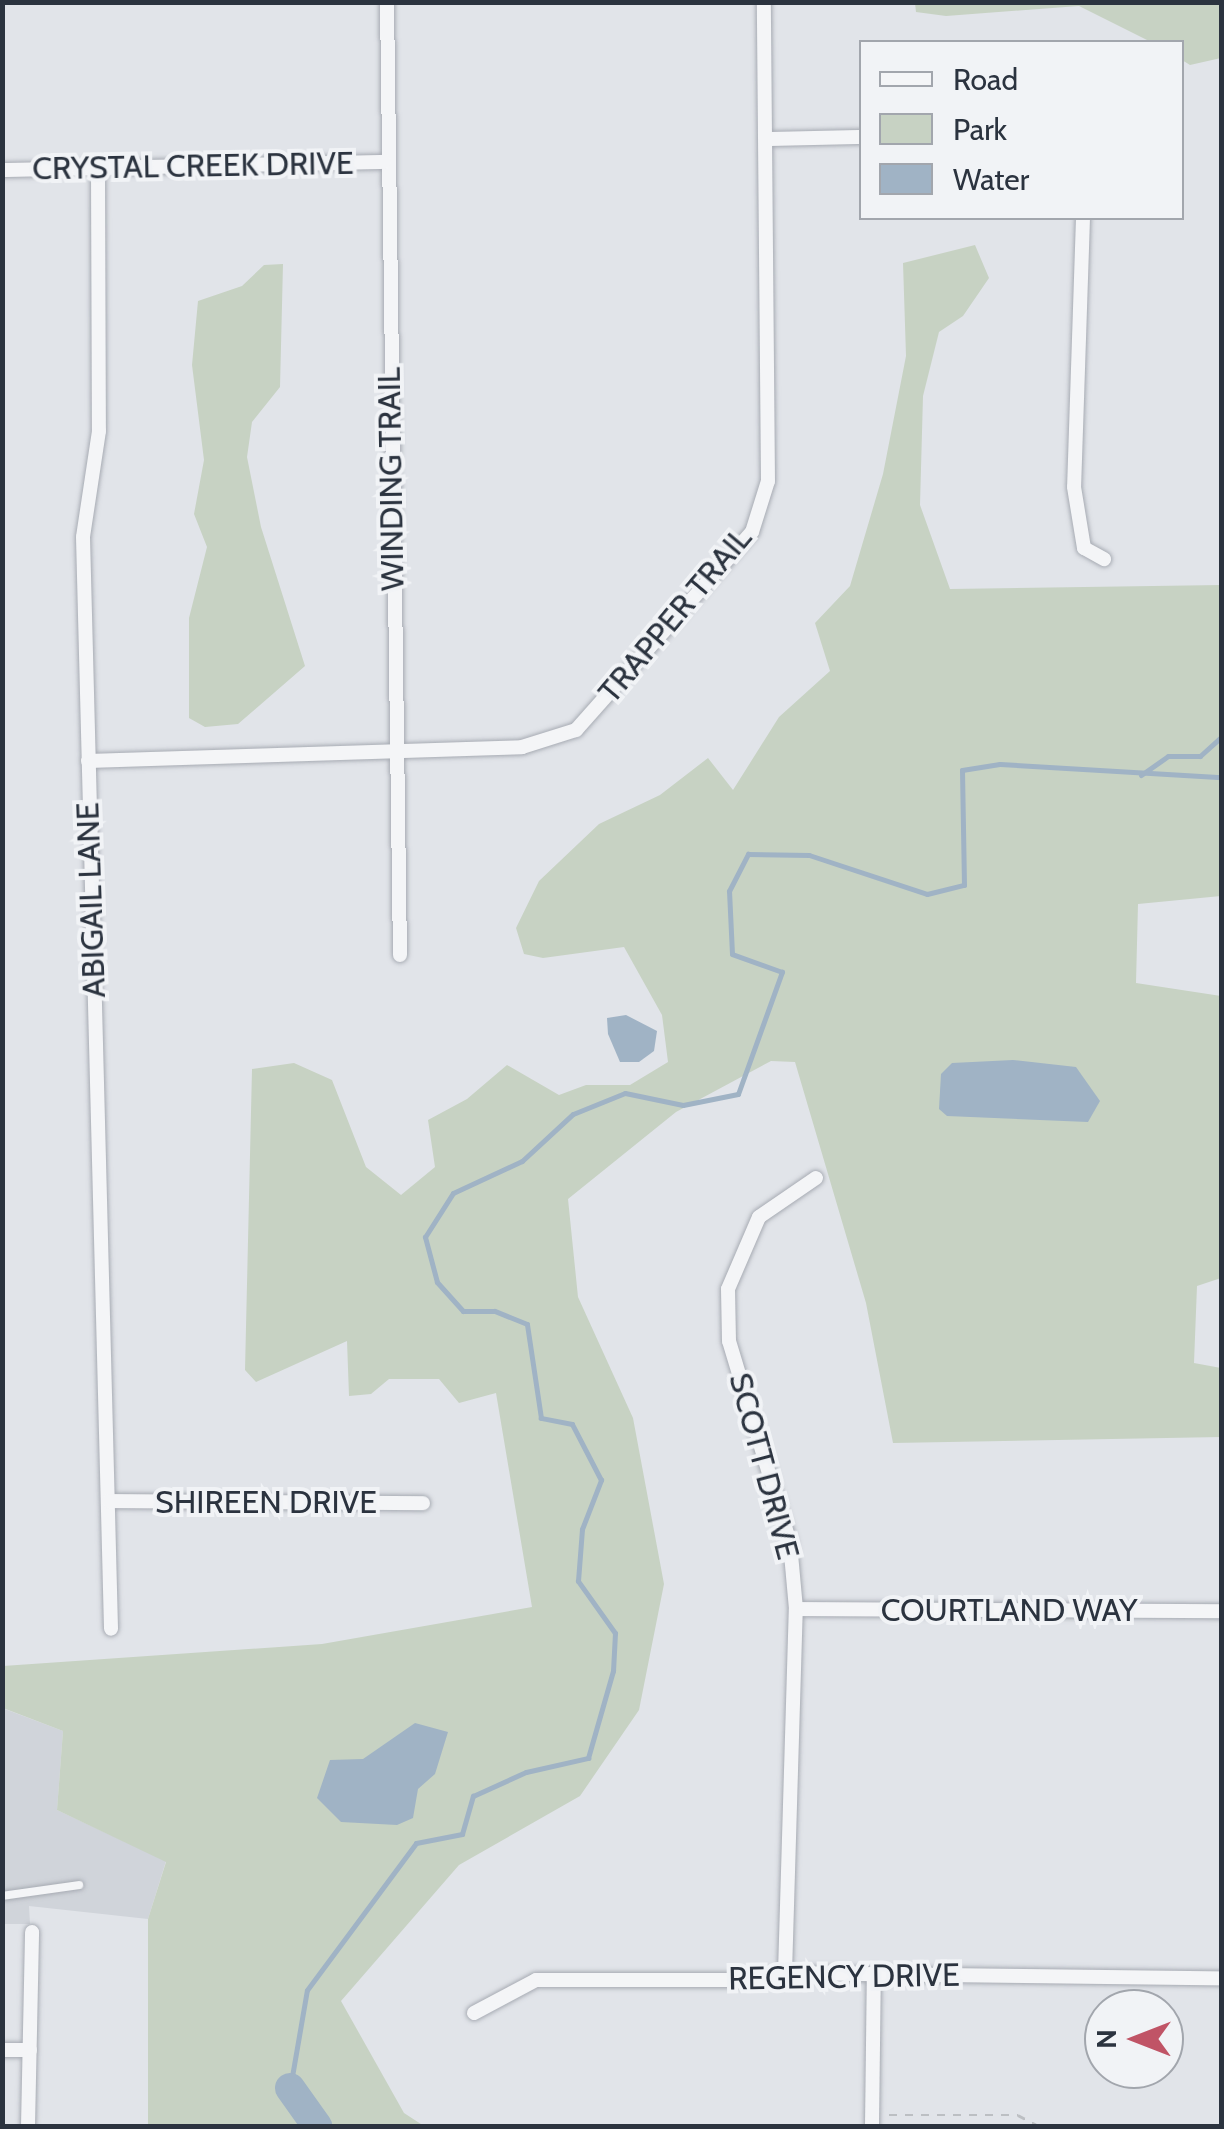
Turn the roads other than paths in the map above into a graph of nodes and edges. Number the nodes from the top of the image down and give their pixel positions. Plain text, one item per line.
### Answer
1 (387, 2) edge
2 (764, 2) edge
3 (859, 138) edge
4 (766, 139) junction
5 (384, 162) junction
6 (2, 170) edge
7 (98, 171) junction
8 (1083, 220) edge
9 (1104, 559) dead end
10 (397, 754) junction
11 (88, 761) junction
12 (400, 955) dead end
13 (816, 1178) dead end
14 (109, 1501) junction
15 (424, 1503) dead end
16 (796, 1610) junction
17 (1222, 1611) edge
18 (110, 1629) dead end
19 (79, 1884) dead end
20 (2, 1896) edge
21 (32, 1932) dead end
22 (785, 1973) junction
23 (874, 1973) junction
24 (1222, 1978) edge
25 (474, 2013) dead end
26 (2, 2050) edge
27 (30, 2050) junction
28 (872, 2120) edge
29 (28, 2126) edge

1 - 5 street, WINDING TRAIL
2 - 4 street, TRAPPER TRAIL
3 - 4 street
4 - 10 street, TRAPPER TRAIL
5 - 7 street, CRYSTAL CREEK DRIVE
5 - 10 street, WINDING TRAIL
6 - 7 street, CRYSTAL CREEK DRIVE
7 - 11 street, ABIGAIL LANE
8 - 9 street
10 - 11 street, TRAPPER TRAIL
10 - 12 street, WINDING TRAIL
11 - 14 street, ABIGAIL LANE
13 - 16 street, SCOTT DRIVE
14 - 15 street, SHIREEN DRIVE
14 - 18 street, ABIGAIL LANE
16 - 17 street, COURTLAND WAY
16 - 22 street, SCOTT DRIVE
19 - 20 lane
21 - 27 street
22 - 23 street, REGENCY DRIVE
22 - 25 street, REGENCY DRIVE
23 - 24 street, REGENCY DRIVE
23 - 28 street
26 - 27 street
27 - 29 street

